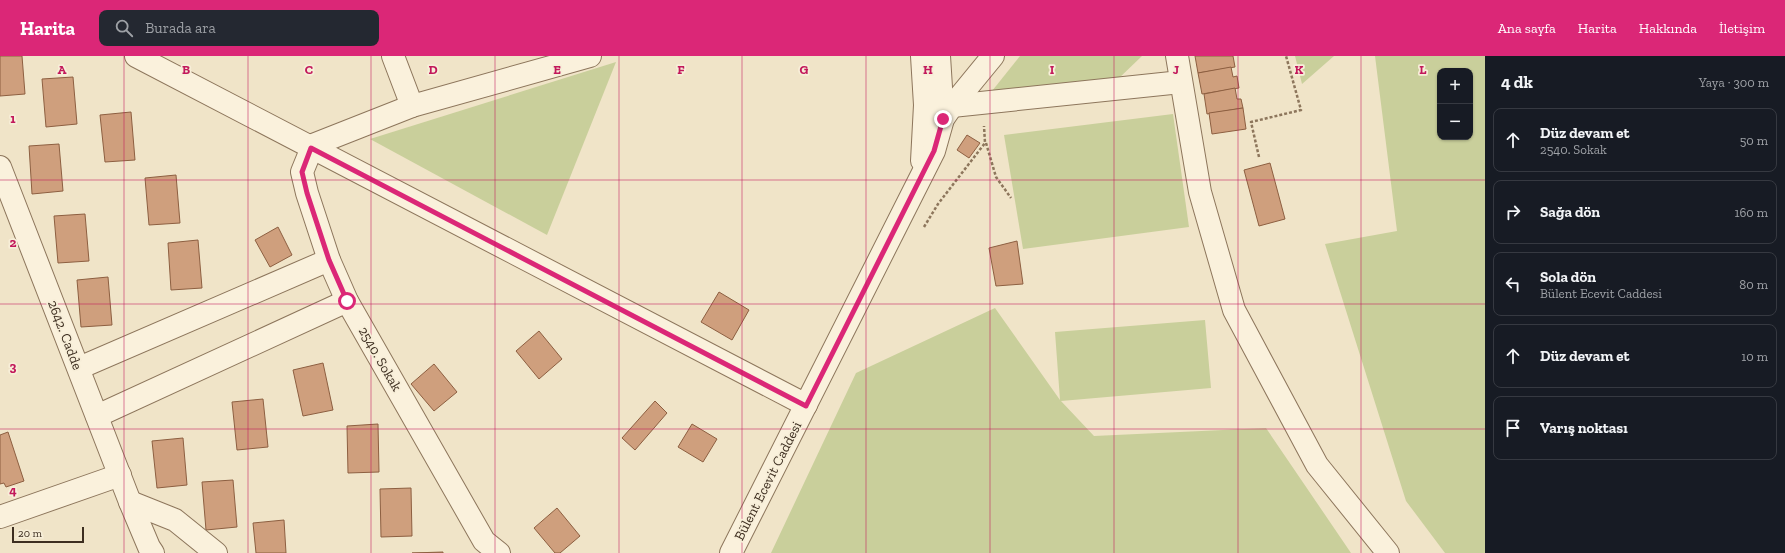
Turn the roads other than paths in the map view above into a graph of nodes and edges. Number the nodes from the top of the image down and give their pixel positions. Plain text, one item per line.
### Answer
1 (393, 56) edge
2 (590, 56) edge
3 (922, 56) edge
4 (939, 56) edge
5 (993, 56) edge
6 (1177, 56) edge
7 (144, 58) edge
8 (1181, 82) junction
9 (412, 106) junction
10 (948, 112) junction
11 (311, 148) junction
12 (0, 167) edge
13 (900, 218) junction
14 (329, 260) junction
15 (347, 301) junction
16 (78, 368) junction
17 (806, 406) junction
18 (97, 416) junction
19 (120, 475) junction
20 (130, 502) junction
21 (0, 517) edge
22 (153, 553) edge
23 (216, 553) edge
24 (499, 553) edge
25 (731, 553) edge
26 (1388, 553) edge

1 - 9 street
2 - 9 street
3 - 13 street
4 - 10 street
5 - 10 street
6 - 8 street
7 - 11 street
8 - 10 street
8 - 26 street
9 - 11 street
10 - 13 street, Bülent Ecevit Caddesi
11 - 14 street, 2540. Sokak
11 - 17 street
12 - 16 street, 2642. Cadde
13 - 17 street, Bülent Ecevit Caddesi
14 - 15 street, 2540. Sokak
14 - 16 street
15 - 18 street
15 - 24 street, 2540. Sokak
16 - 18 street, 2642. Cadde
17 - 25 street, Bülent Ecevit Caddesi
18 - 19 street, 2642. Cadde
19 - 20 street, 2642. Cadde
19 - 21 street
20 - 22 street, 2642. Cadde
20 - 23 street

